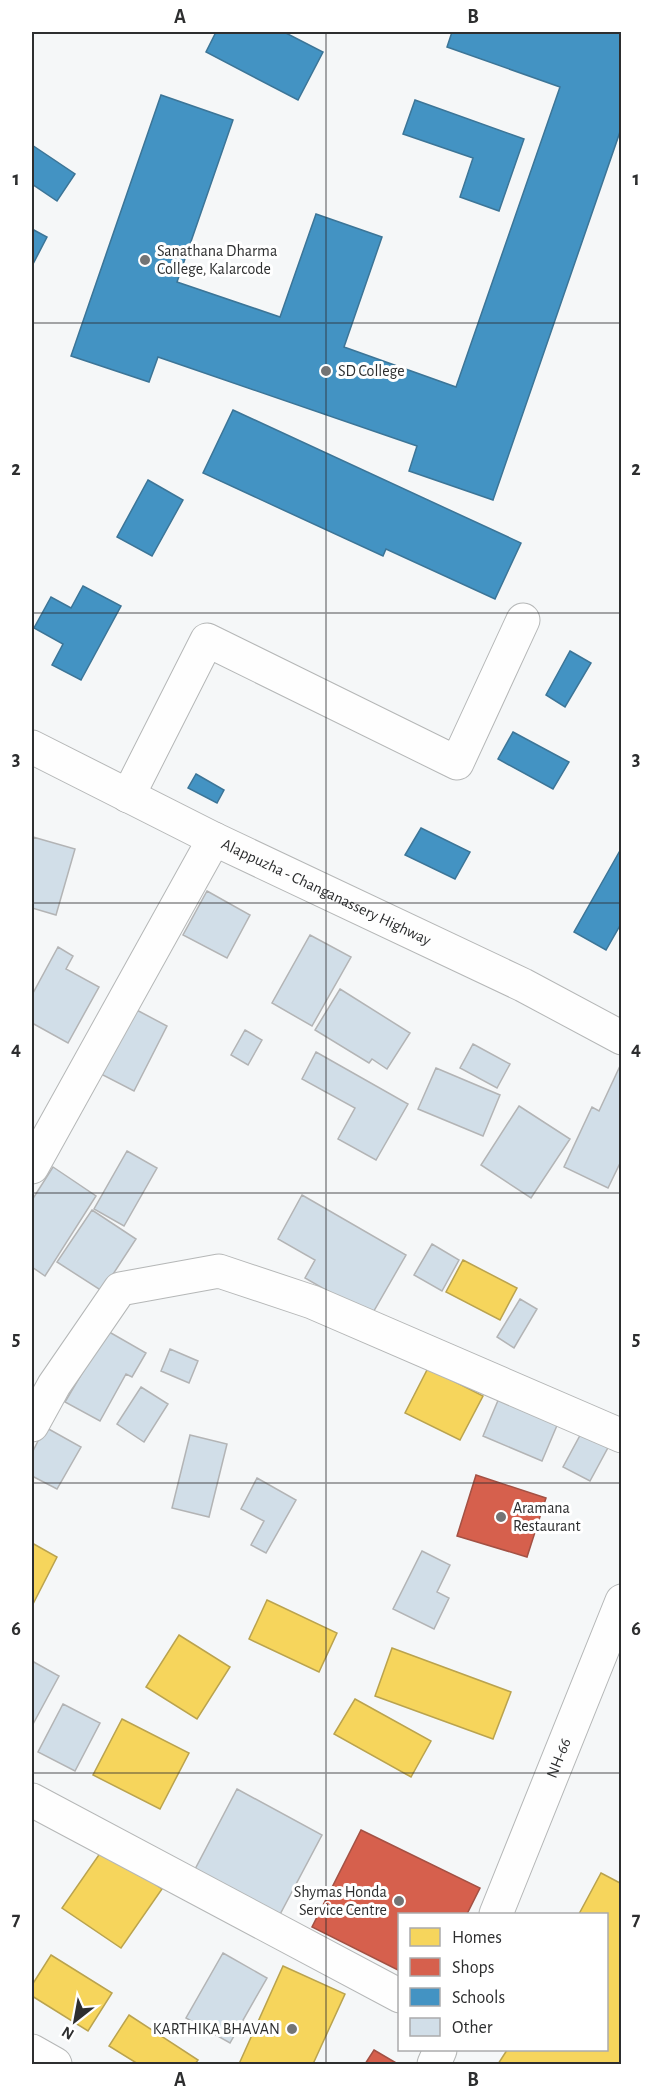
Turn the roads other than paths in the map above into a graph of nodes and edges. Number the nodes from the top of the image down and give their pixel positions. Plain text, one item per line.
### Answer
1 (523, 620) dead end
2 (32, 747) edge
3 (128, 796) junction
4 (214, 839) junction
5 (621, 1038) edge
6 (32, 1167) edge
7 (32, 1425) edge
8 (621, 1436) edge
9 (621, 1601) edge
10 (32, 1800) edge
11 (496, 1913) edge
12 (398, 1995) edge
13 (32, 2051) edge
14 (55, 2064) edge

1 - 3 street
2 - 3 street, Alappuzha - Changanassery Highway
3 - 4 street, Alappuzha - Changanassery Highway
4 - 5 street, Alappuzha - Changanassery Highway
4 - 6 street
7 - 8 street
9 - 11 street, NH-66
10 - 12 street
13 - 14 street

